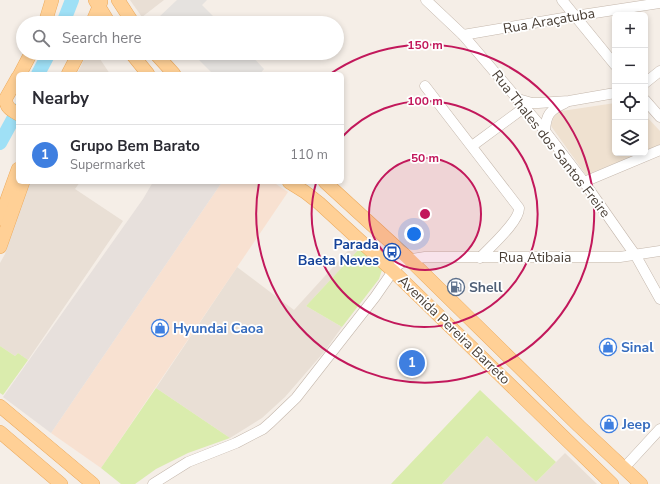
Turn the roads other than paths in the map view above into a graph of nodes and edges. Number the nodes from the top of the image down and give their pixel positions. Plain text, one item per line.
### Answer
1 (52, 0) edge
2 (118, 0) edge
3 (426, 0) edge
4 (562, 0) edge
5 (98, 2) edge
6 (660, 3) edge
7 (46, 16) edge
8 (94, 16) edge
9 (105, 16) edge
10 (128, 16) edge
11 (575, 16) junction
12 (463, 35) junction
13 (27, 60) edge
14 (75, 60) edge
15 (137, 60) edge
16 (161, 60) edge
17 (612, 61) edge
18 (660, 71) edge
19 (21, 72) edge
20 (69, 72) edge
21 (146, 72) edge
22 (172, 72) edge
23 (648, 81) edge
24 (16, 83) edge
25 (425, 86) dead end
26 (612, 94) edge
27 (518, 98) junction
28 (569, 101) junction
29 (648, 103) edge
30 (9, 105) edge
31 (525, 107) junction
32 (660, 117) edge
33 (545, 132) junction
34 (472, 146) junction
35 (660, 150) edge
36 (16, 175) edge
37 (584, 182) junction
38 (22, 184) edge
39 (292, 184) edge
40 (327, 184) edge
41 (0, 219) edge
42 (0, 247) edge
43 (660, 251) edge
44 (636, 256) junction
45 (480, 258) junction
46 (409, 259) junction
47 (393, 270) junction
48 (404, 281) junction
49 (375, 297) junction
50 (660, 299) edge
51 (0, 406) edge
52 (18, 421) junction
53 (660, 429) edge
54 (2, 434) edge
55 (624, 468) junction
56 (62, 484) edge
57 (93, 484) edge
58 (154, 484) edge
59 (612, 484) edge
60 (641, 484) edge

1 - 7 main road
2 - 10 main road
3 - 12 street, Rua Thales dos Santos Freire
4 - 11 street
5 - 8 main road
5 - 9 main road
6 - 11 street, Rua Araçatuba
11 - 12 street, Rua Araçatuba
11 - 17 street
12 - 27 street, Rua Thales dos Santos Freire
13 - 19 main road
14 - 20 main road
15 - 21 main road
16 - 22 main road
18 - 23 street
24 - 30 main road
25 - 34 street
26 - 28 street
27 - 28 street
27 - 31 street, Rua Thales dos Santos Freire
28 - 33 street
29 - 32 street
31 - 33 street, Rua Thales dos Santos Freire
31 - 34 street
33 - 37 street, Rua Thales dos Santos Freire
34 - 45 street
35 - 37 street
36 - 41 main road
37 - 44 street, Rua Thales dos Santos Freire
38 - 42 main road
39 - 47 main road, Avenida Pereira Barreto
40 - 46 main road, Avenida Pereira Barreto
43 - 44 street, Rua Atibaia
44 - 45 street, Rua Atibaia
44 - 50 street, Rua Thales dos Santos Freire
45 - 46 street, Rua Atibaia
46 - 47 street
46 - 55 main road, Avenida Pereira Barreto
47 - 48 main road, Avenida Pereira Barreto
47 - 49 street
48 - 49 street
48 - 59 main road, Avenida Pereira Barreto
49 - 58 street
51 - 52 main road
52 - 54 main road
52 - 57 main road
53 - 55 street
54 - 56 main road
55 - 60 main road, Avenida Pereira Barreto

